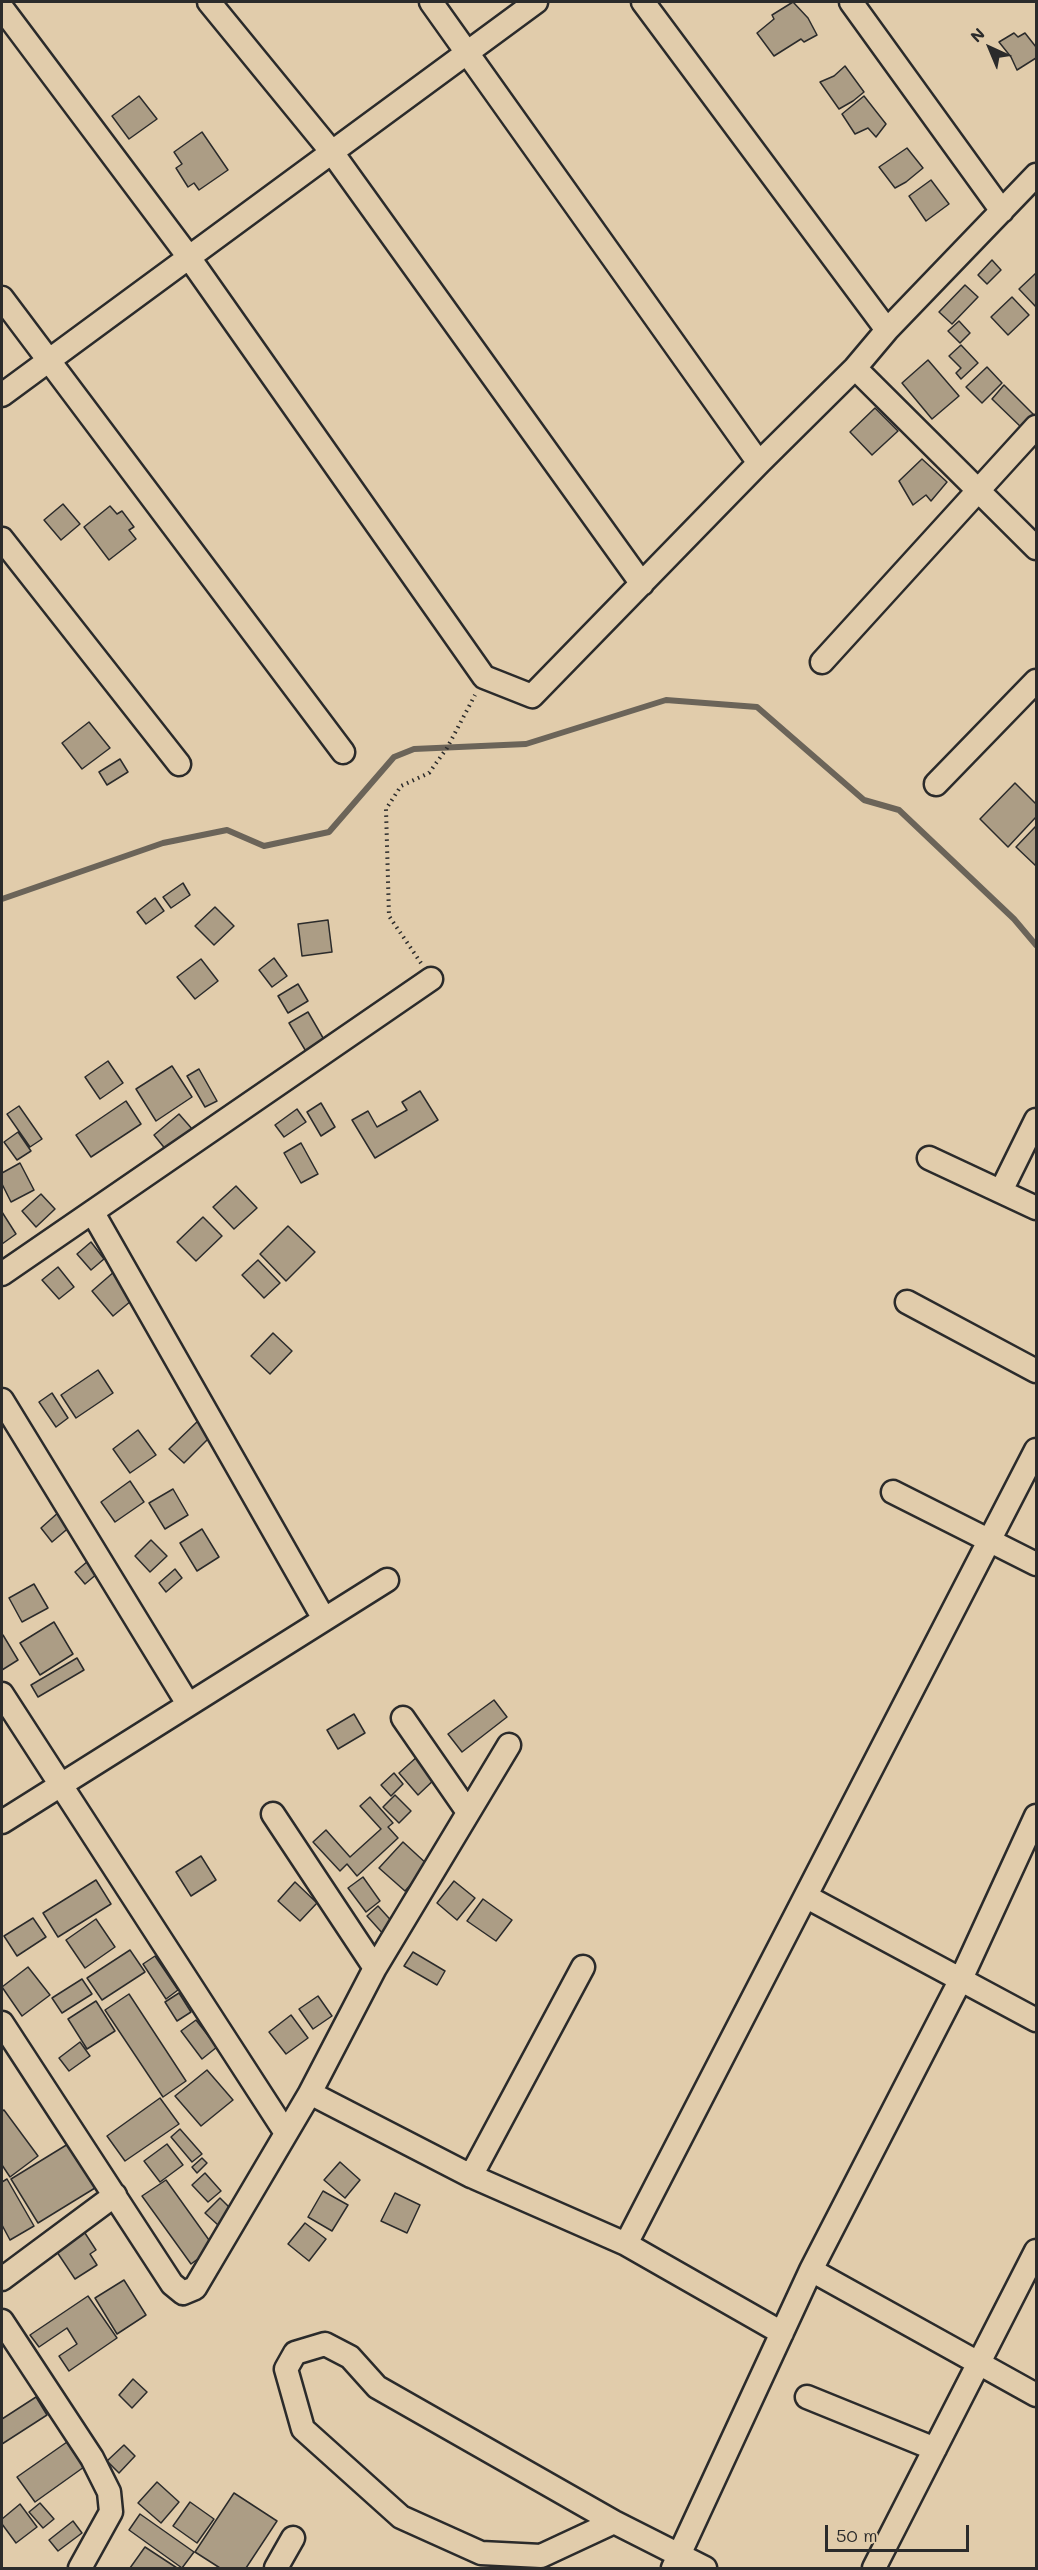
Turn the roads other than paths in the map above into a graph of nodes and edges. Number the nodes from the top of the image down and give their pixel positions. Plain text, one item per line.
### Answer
1 (209, 2) edge
2 (430, 2) edge
3 (536, 2) edge
4 (643, 2) edge
5 (851, 2) edge
6 (2, 8) edge
7 (466, 51) junction
8 (331, 151) junction
9 (1036, 175) edge
10 (1002, 211) junction
11 (188, 256) junction
12 (2, 298) edge
13 (887, 330) junction
14 (49, 359) junction
15 (855, 368) junction
16 (2, 395) edge
17 (1036, 427) edge
18 (759, 463) junction
19 (979, 490) junction
20 (2, 539) edge
21 (1036, 548) edge
22 (642, 584) junction
23 (822, 662) dead end
24 (1036, 681) edge
25 (343, 752) dead end
26 (179, 764) dead end
27 (936, 784) dead end
28 (431, 979) road end
29 (1036, 1120) edge
30 (929, 1158) dead end
31 (1001, 1191) junction
32 (1036, 1208) edge
33 (93, 1213) junction
34 (2, 1274) edge
35 (908, 1302) dead end
36 (1036, 1371) edge
37 (2, 1400) edge
38 (1036, 1450) edge
39 (893, 1492) dead end
40 (991, 1541) junction
41 (1036, 1564) edge
42 (387, 1580) dead end
43 (324, 1619) junction
44 (2, 1694) edge
45 (188, 1704) junction
46 (403, 1718) dead end
47 (509, 1745) dead end
48 (60, 1787) junction
49 (468, 1812) junction
50 (273, 1814) dead end
51 (1036, 1816) edge
52 (2, 1822) edge
53 (807, 1897) junction
54 (583, 1967) dead end
55 (375, 1968) junction
56 (961, 1979) junction
57 (1036, 2020) edge
58 (2, 2023) edge
59 (310, 2092) junction
60 (286, 2133) junction
61 (471, 2176) junction
62 (116, 2195) junction
63 (626, 2244) junction
64 (1036, 2251) edge
65 (811, 2271) junction
66 (2, 2279) edge
67 (2, 2321) edge
68 (782, 2333) junction
69 (979, 2362) junction
70 (1036, 2395) edge
71 (807, 2397) dead end
72 (935, 2449) junction
73 (614, 2522) junction
74 (293, 2538) dead end
75 (677, 2561) edge
76 (80, 2568) edge
77 (276, 2568) edge
78 (705, 2568) edge
79 (874, 2568) edge

1 - 8 street
2 - 7 street
3 - 7 street
4 - 13 street
5 - 10 street
6 - 11 street
7 - 8 street
7 - 18 street
8 - 11 street
8 - 22 street
9 - 10 street
10 - 13 street
11 - 14 street
11 - 22 street
12 - 14 street
13 - 15 street
14 - 16 street
14 - 25 street
15 - 18 street
15 - 19 street
17 - 19 street
18 - 22 street
19 - 21 street
19 - 23 street
20 - 26 street
24 - 27 street
28 - 33 street
29 - 31 street
30 - 31 street
31 - 32 street
33 - 34 street
33 - 43 street
35 - 36 street
37 - 45 street
38 - 40 street
39 - 40 street
40 - 41 street
40 - 53 street
42 - 43 street
43 - 45 street
44 - 48 street
45 - 48 street
46 - 49 street
47 - 49 street
48 - 52 street
48 - 60 street
49 - 55 street
50 - 55 street
51 - 56 street
53 - 56 street
53 - 63 street
54 - 61 street
55 - 59 street
56 - 57 street
56 - 65 street
58 - 62 street
59 - 60 street
59 - 61 street
60 - 62 street
61 - 63 street
62 - 66 street
63 - 68 street
64 - 69 street
65 - 68 street
65 - 69 street
67 - 76 street
68 - 75 street
69 - 70 street
69 - 72 street
71 - 72 street
72 - 79 street
73 - 73 street
73 - 75 street
74 - 77 street
75 - 78 street

